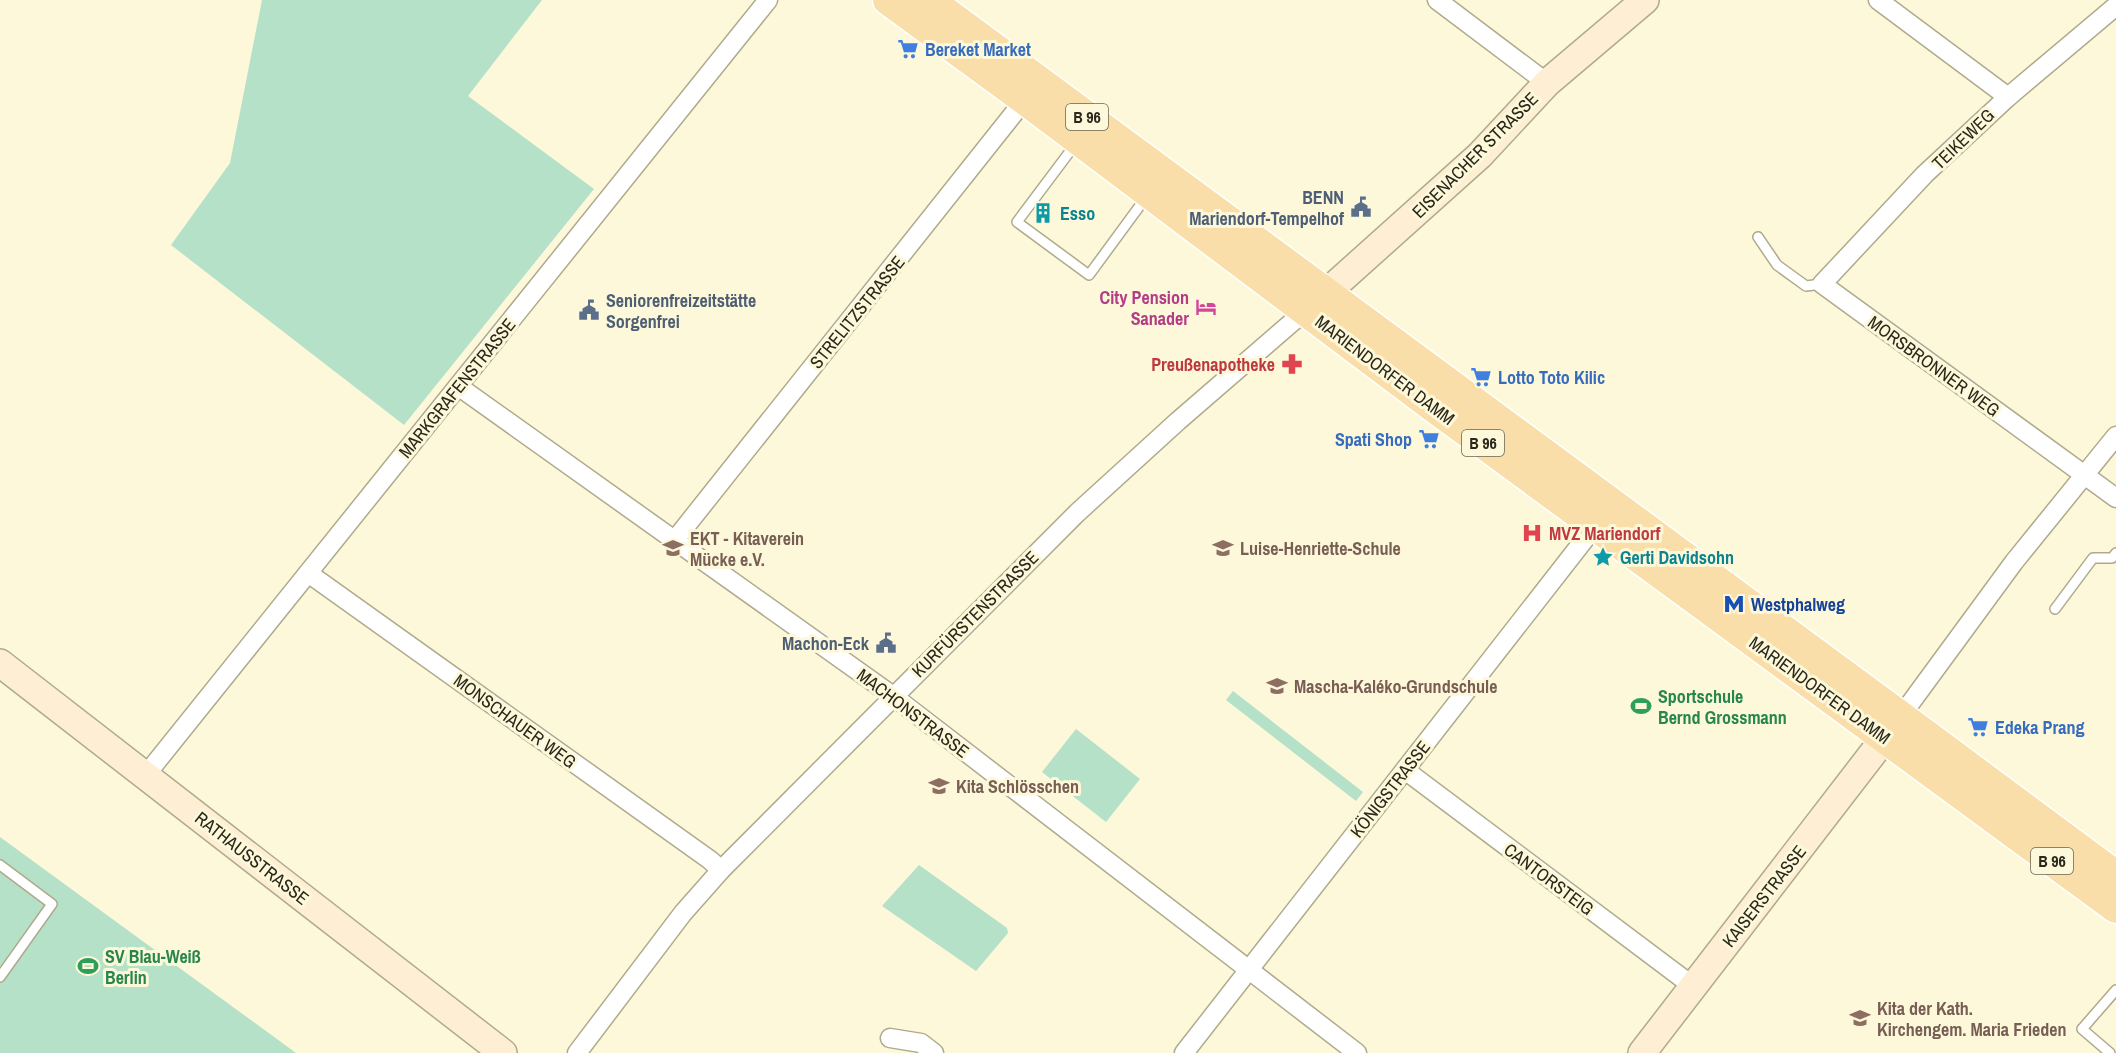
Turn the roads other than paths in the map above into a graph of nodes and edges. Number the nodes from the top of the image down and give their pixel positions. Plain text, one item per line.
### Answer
1 (768, 0) edge
2 (888, 0) edge
3 (929, 0) edge
4 (1437, 0) edge
5 (1645, 0) edge
6 (1878, 0) edge
7 (2116, 6) edge
8 (1547, 83) junction
9 (1032, 91) junction
10 (2008, 97) junction
11 (1078, 140) junction
12 (1149, 194) junction
13 (1758, 237) dead end
14 (1822, 284) junction
15 (1315, 302) junction
16 (458, 386) junction
17 (2116, 436) edge
18 (2083, 475) junction
19 (2116, 498) edge
20 (1595, 526) junction
21 (674, 541) junction
22 (2116, 553) edge
23 (308, 573) junction
24 (2055, 609) dead end
25 (0, 663) edge
26 (893, 696) junction
27 (1893, 727) junction
28 (1405, 770) junction
29 (145, 776) junction
30 (0, 865) edge
31 (720, 870) junction
32 (2116, 876) edge
33 (2116, 908) edge
34 (1249, 970) junction
35 (0, 977) edge
36 (1694, 987) junction
37 (2116, 990) edge
38 (890, 1038) dead end
39 (503, 1053) edge
40 (576, 1053) edge
41 (934, 1053) edge
42 (1184, 1053) edge
43 (1357, 1053) edge
44 (1642, 1053) edge
45 (2110, 1053) edge

1 - 16 street, MARKGRAFENSTRASSE
2 - 9 main road, MARIENDORFER DAMM / B 96
3 - 9 main road, MARIENDORFER DAMM / B 96
4 - 8 street
5 - 8 street, EISENACHER STRASSE
6 - 10 street
7 - 10 street, TEIKEWEG
8 - 15 street, EISENACHER STRASSE
9 - 11 main road, MARIENDORFER DAMM / B 96
9 - 15 main road, MARIENDORFER DAMM / B 96
9 - 21 street, STRELITZSTRASSE
10 - 14 street, TEIKEWEG
11 - 12 main road, MARIENDORFER DAMM / B 96
11 - 12 lane
12 - 15 main road, MARIENDORFER DAMM / B 96
13 - 14 lane, MORSBRONNER WEG
14 - 18 street, MORSBRONNER WEG
15 - 20 main road, MARIENDORFER DAMM / B 96
15 - 26 street, KURFÜRSTENSTRASSE
15 - 27 main road, MARIENDORFER DAMM / B 96
16 - 21 street, MACHONSTRASSE
16 - 23 street, MARKGRAFENSTRASSE
17 - 18 street
18 - 19 street, MORSBRONNER WEG
18 - 27 street
20 - 27 main road, MARIENDORFER DAMM / B 96
20 - 28 street, KÖNIGSTRASSE
21 - 26 street, MACHONSTRASSE
22 - 24 lane
23 - 29 street, MARKGRAFENSTRASSE
23 - 31 street, MONSCHAUER WEG
25 - 29 street, RATHAUSSTRASSE
26 - 31 street, KURFÜRSTENSTRASSE
26 - 34 street, MACHONSTRASSE
27 - 32 main road, MARIENDORFER DAMM / B 96
27 - 33 main road, MARIENDORFER DAMM / B 96
27 - 36 street, KAISERSTRASSE
28 - 34 street, KÖNIGSTRASSE
28 - 36 street, CANTORSTEIG
29 - 39 street, RATHAUSSTRASSE
30 - 35 lane
31 - 40 street, KURFÜRSTENSTRASSE
34 - 42 street, KÖNIGSTRASSE
34 - 43 street, MACHONSTRASSE
36 - 44 street, KAISERSTRASSE
37 - 45 lane
38 - 41 street

